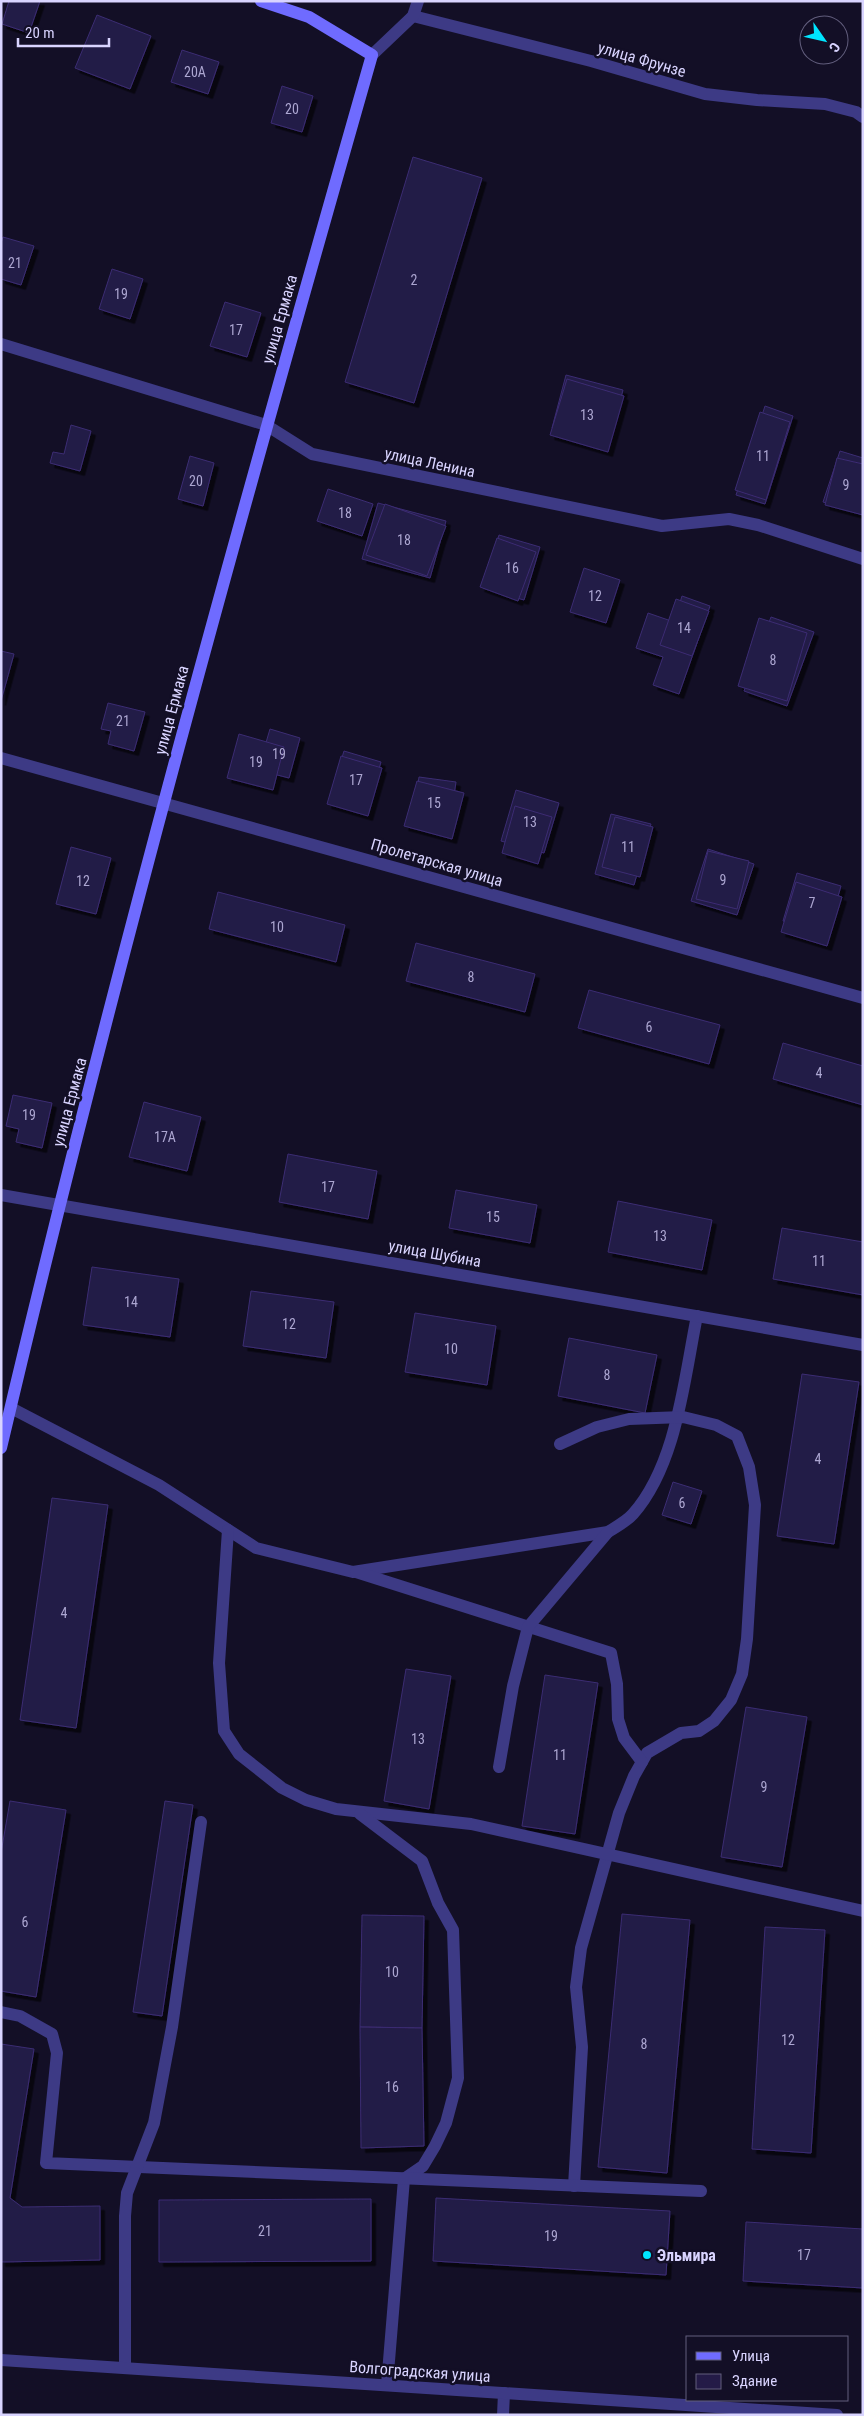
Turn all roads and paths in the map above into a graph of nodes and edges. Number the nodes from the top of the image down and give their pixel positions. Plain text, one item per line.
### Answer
1 (261, 1) edge
2 (418, 1) edge
3 (413, 16) junction
4 (372, 55) junction
5 (863, 117) edge
6 (1, 344) edge
7 (266, 425) junction
8 (863, 559) edge
9 (1, 758) edge
10 (163, 802) junction
11 (863, 998) edge
12 (1, 1195) edge
13 (59, 1204) junction
14 (697, 1316) junction
15 (863, 1345) edge
16 (10, 1408) junction
17 (676, 1417) junction
18 (560, 1444) dead end
19 (1, 1448) edge
20 (228, 1530) junction
21 (608, 1532) junction
22 (354, 1572) junction
23 (528, 1627) junction
24 (642, 1762) junction
25 (499, 1767) dead end
26 (358, 1812) junction
27 (201, 1822) dead end
28 (608, 1855) junction
29 (863, 1911) edge
30 (1, 2012) edge
31 (137, 2167) junction
32 (404, 2179) junction
33 (574, 2186) junction
34 (701, 2191) dead end
35 (1, 2360) edge
36 (125, 2368) junction
37 (387, 2385) junction
38 (504, 2393) junction
39 (812, 2414) edge
40 (503, 2415) edge
41 (837, 2415) edge

1 - 4 street
2 - 3 street
3 - 4 street
3 - 5 street, улица Фрунзе
4 - 7 street, улица Ермака
6 - 7 street, улица Ленина
7 - 8 street, улица Ленина
7 - 10 street, улица Ермака
9 - 10 street, Пролетарская улица
10 - 11 street, Пролетарская улица
10 - 13 street, улица Ермака
12 - 13 street, улица Шубина
13 - 14 street, улица Шубина
13 - 16 street, улица Ермака
14 - 15 street, улица Шубина
14 - 17 street
16 - 19 street, улица Ермака
16 - 20 street
17 - 18 street
17 - 21 street
17 - 24 street
20 - 22 street
20 - 26 street
21 - 22 street
21 - 23 street
22 - 23 street
23 - 24 street
23 - 25 street
24 - 28 street
26 - 28 street
26 - 32 street
27 - 31 street
28 - 29 street
28 - 33 street
30 - 31 street
31 - 32 street
31 - 36 street
32 - 33 street
32 - 37 street
33 - 34 street
35 - 36 street, Волгоградская улица
36 - 37 street, Волгоградская улица
37 - 38 street, Волгоградская улица
38 - 39 street, Волгоградская улица
38 - 40 street
39 - 41 street, Волгоградская улица

